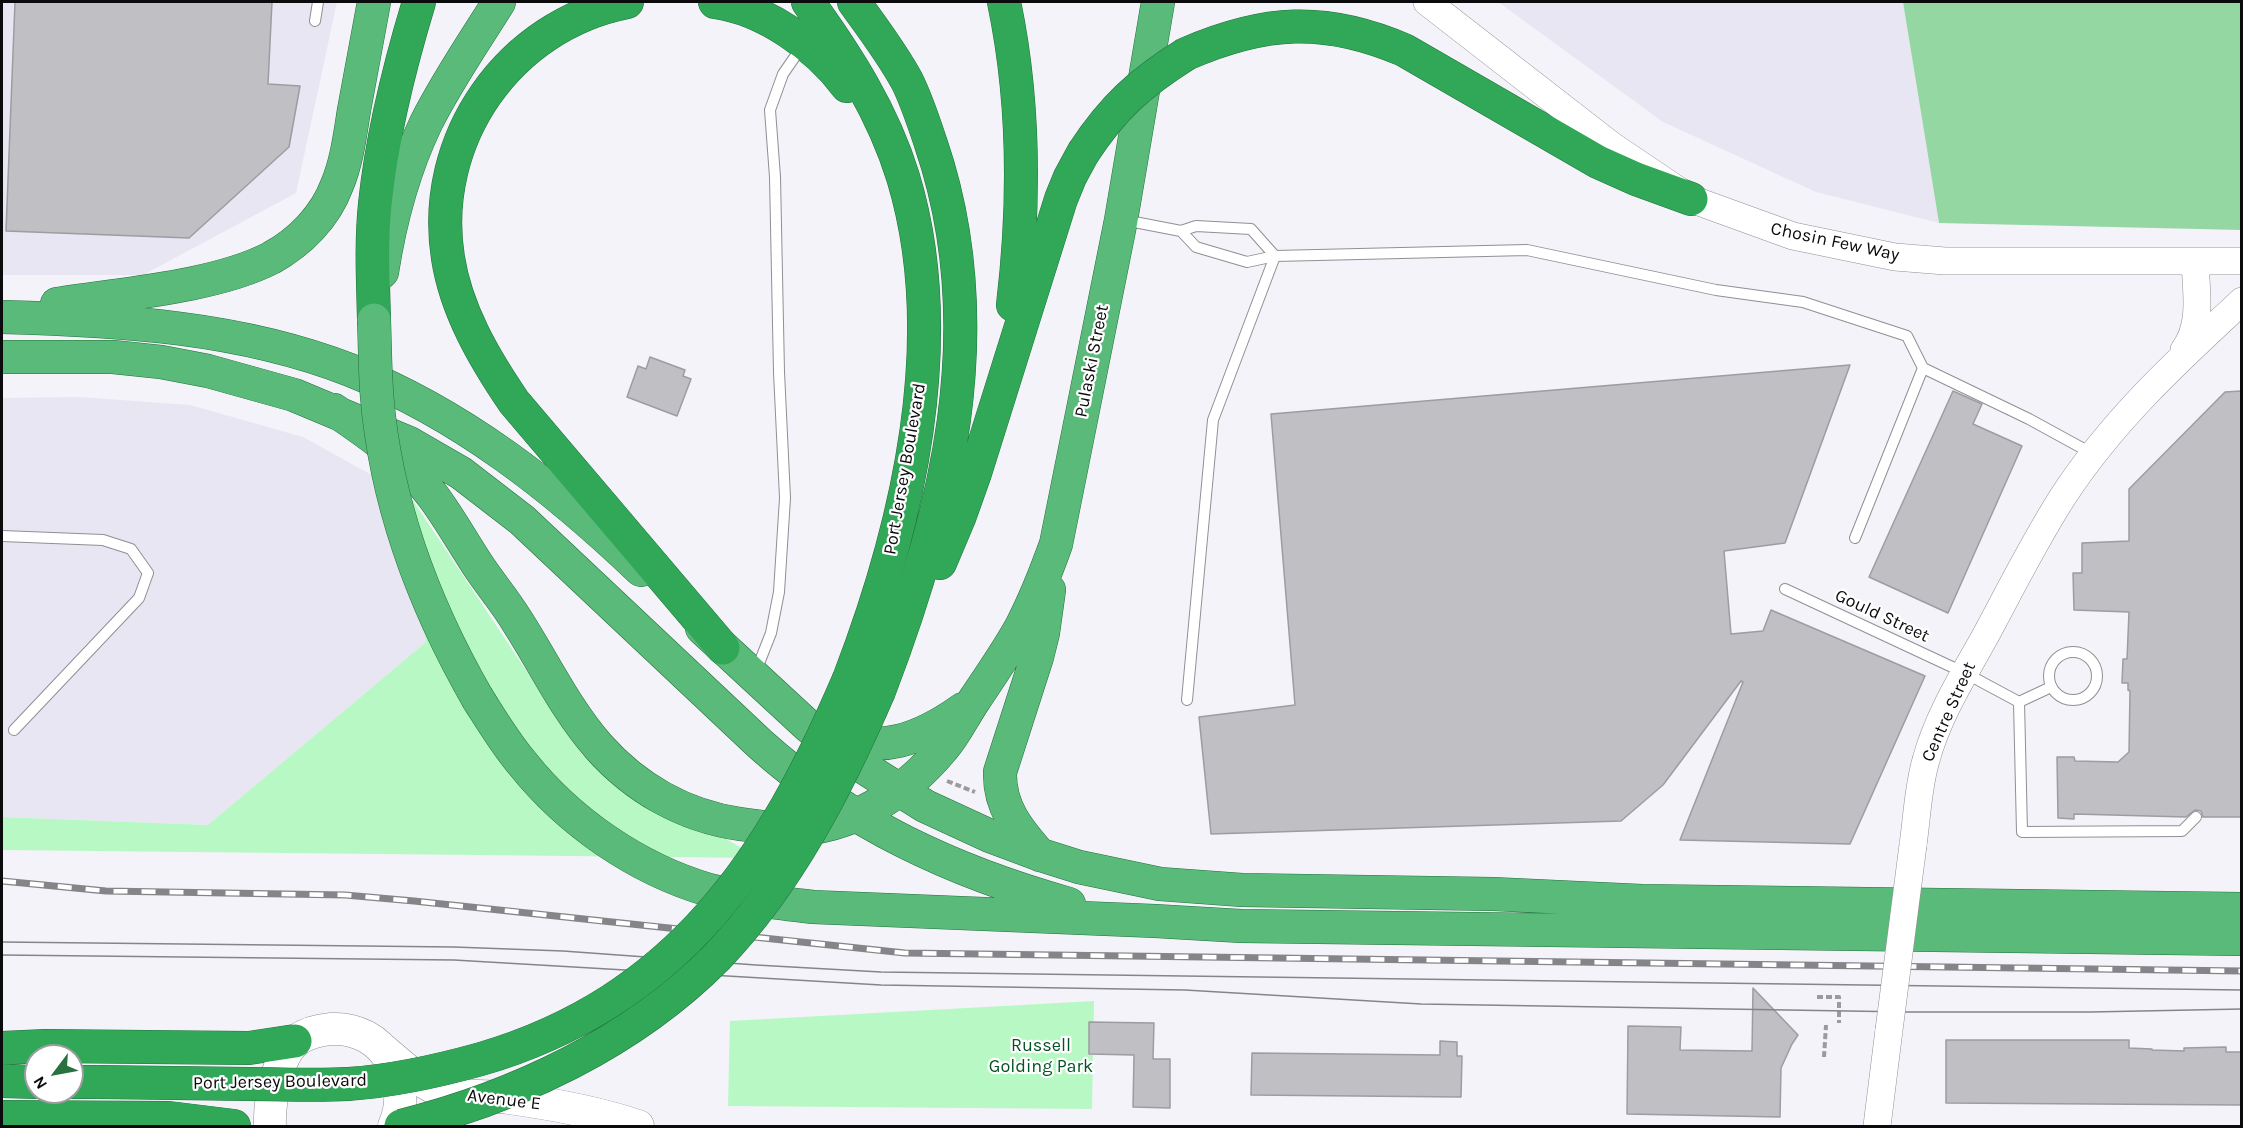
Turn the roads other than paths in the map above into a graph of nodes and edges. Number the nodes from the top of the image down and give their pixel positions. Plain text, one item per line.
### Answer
1 (318, 2) edge
2 (374, 2) edge
3 (419, 2) edge
4 (499, 2) edge
5 (627, 2) edge
6 (715, 2) edge
7 (808, 2) edge
8 (854, 2) edge
9 (1004, 2) edge
10 (1158, 2) edge
11 (1427, 2) edge
12 (315, 21) dead end
13 (804, 44) junction
14 (891, 143) junction
15 (1691, 199) junction
16 (1121, 220) junction
17 (1181, 231) junction
18 (1275, 256) junction
19 (2195, 261) junction
20 (2241, 261) edge
21 (2241, 301) edge
22 (2, 315) edge
23 (374, 320) junction
24 (2, 357) edge
25 (2177, 360) junction
26 (1923, 368) junction
27 (1000, 390) junction
28 (334, 410) junction
29 (2093, 455) junction
30 (2, 537) edge
31 (1855, 538) dead end
32 (1056, 544) junction
33 (1785, 588) dead end
34 (723, 648) junction
35 (1965, 673) junction
36 (754, 677) junction
37 (2052, 687) junction
38 (879, 692) junction
39 (1187, 700) dead end
40 (973, 702) junction
41 (2019, 702) junction
42 (808, 726) junction
43 (14, 729) dead end
44 (800, 777) junction
45 (898, 791) junction
46 (856, 815) junction
47 (2196, 817) dead end
48 (751, 826) junction
49 (1041, 855) junction
50 (2241, 909) edge
51 (1155, 921) junction
52 (2241, 939) edge
53 (295, 1041) junction
54 (2, 1048) edge
55 (381, 1048) junction
56 (278, 1072) junction
57 (2, 1081) edge
58 (24, 1082) edge
59 (86, 1082) edge
60 (2, 1117) edge
61 (169, 1118) junction
62 (234, 1126) edge
63 (270, 1126) edge
64 (394, 1126) edge
65 (401, 1126) edge
66 (638, 1126) edge
67 (1877, 1126) edge

1 - 12 lane
2 - 22 highway
3 - 23 highway
4 - 23 highway
5 - 34 highway
6 - 13 highway
7 - 14 highway, Port Jersey Boulevard
8 - 38 highway, Port Jersey Boulevard
9 - 27 highway
10 - 16 highway, Pulaski Street
11 - 15 street, Chosin Few Way
13 - 14 highway
13 - 36 lane
14 - 59 highway, Port Jersey Boulevard, bridge
15 - 19 street, Chosin Few Way
15 - 27 highway, bridge
16 - 17 lane
16 - 32 highway, Pulaski Street
17 - 18 lane
17 - 18 lane
18 - 26 lane
18 - 39 lane
19 - 20 street, Chosin Few Way
19 - 25 street, Centre Street
21 - 25 street, Centre Street
22 - 34 highway
23 - 51 highway, bridge
24 - 28 highway
25 - 29 street, Centre Street
26 - 29 lane
26 - 31 lane
27 - 38 highway
28 - 44 highway
28 - 48 highway, Pulaski Street
29 - 35 street, Centre Street
30 - 43 lane
32 - 40 highway, Pulaski Street
32 - 49 highway
33 - 35 lane, Gould Street
34 - 36 highway
35 - 41 lane, Gould Street
35 - 67 street, Centre Street, bridge
36 - 42 highway
37 - 37 lane
37 - 41 lane
38 - 65 highway, Port Jersey Boulevard, bridge
40 - 42 highway, Pulaski Street
40 - 45 highway, Pulaski Street
41 - 47 lane
42 - 44 highway
42 - 45 highway
44 - 46 highway
44 - 48 highway
45 - 46 highway, Pulaski Street
45 - 49 highway
46 - 48 highway, Pulaski Street
46 - 51 highway
49 - 50 highway
51 - 52 highway
53 - 54 highway
53 - 55 main road, Avenue E
53 - 56 main road
55 - 64 main road
55 - 66 main road, Avenue E
56 - 61 highway
56 - 63 main road
57 - 58 highway
60 - 61 highway
61 - 62 highway

